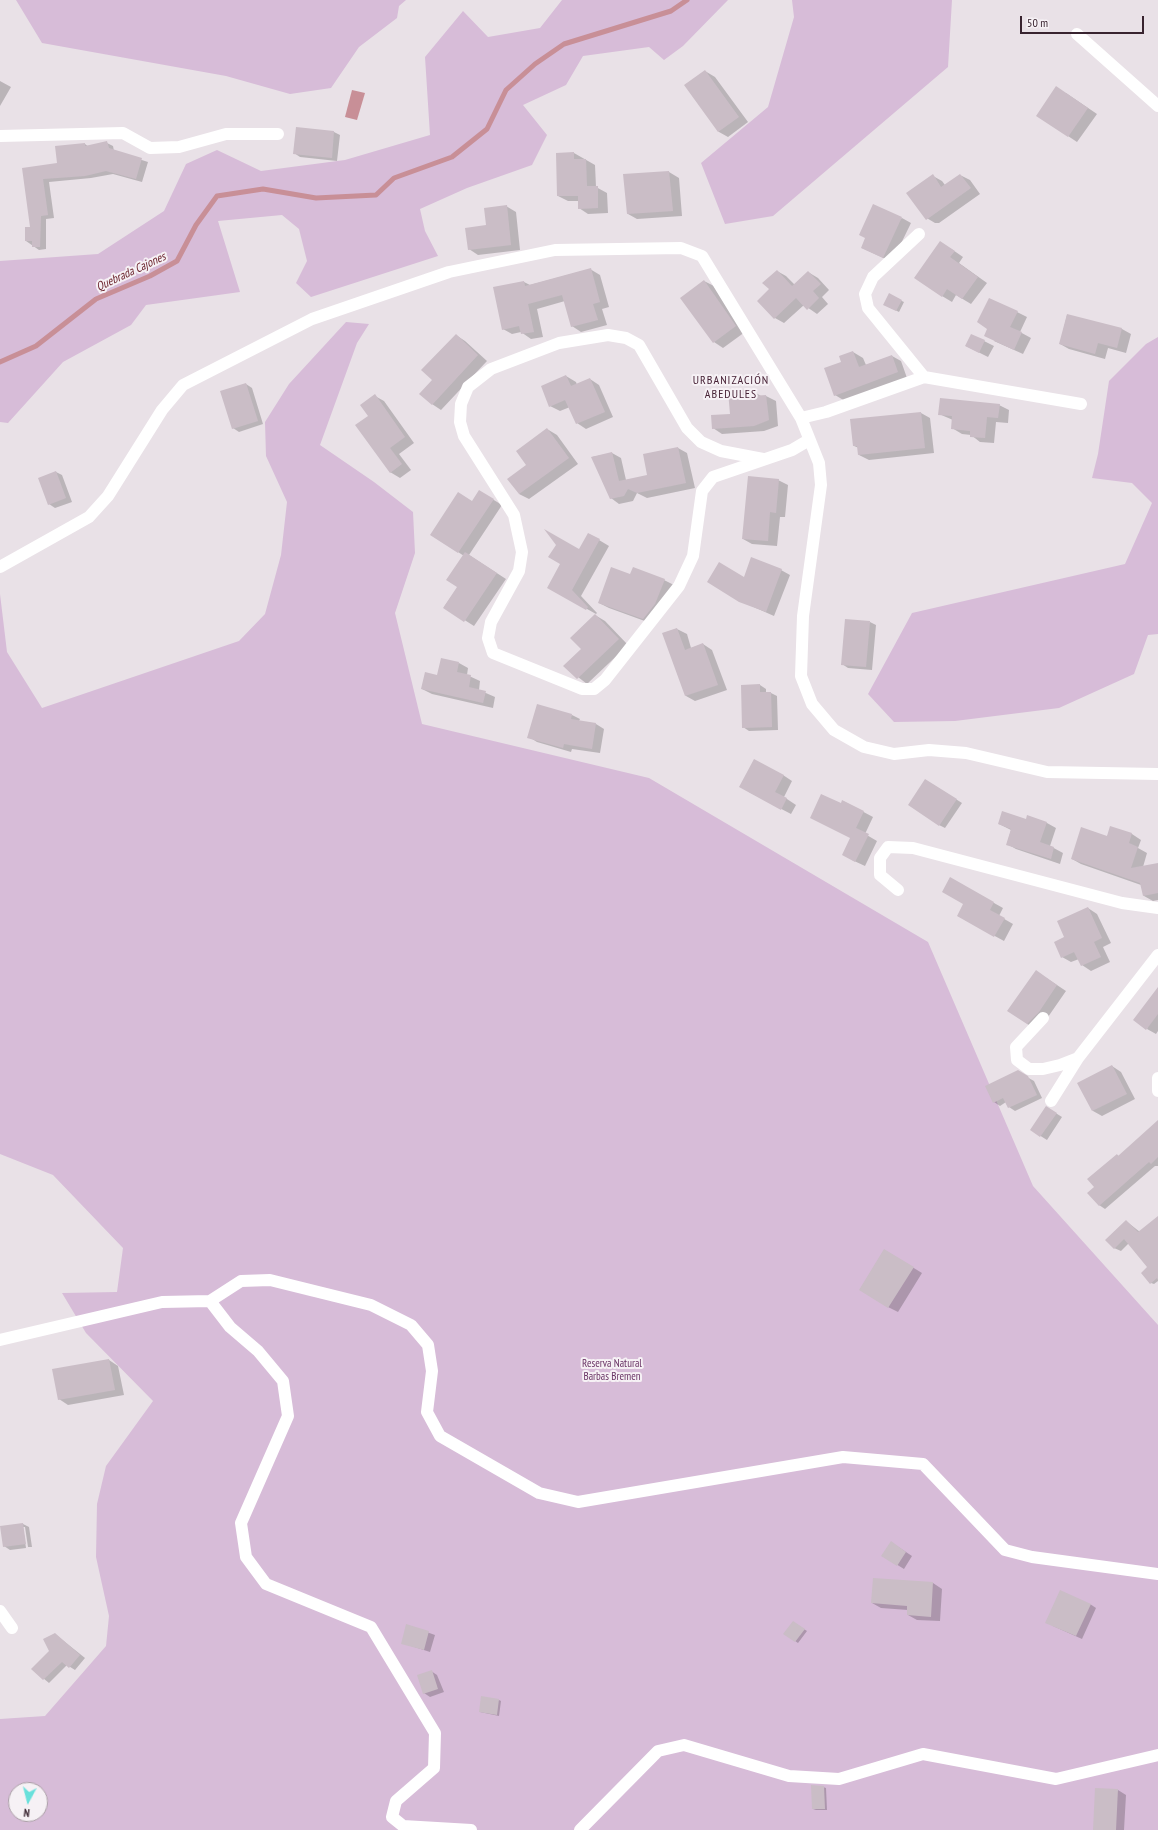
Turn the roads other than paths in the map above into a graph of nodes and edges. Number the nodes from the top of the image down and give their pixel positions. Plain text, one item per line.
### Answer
1 (1077, 34) dead end
2 (1158, 106) edge
3 (278, 134) dead end
4 (0, 136) edge
5 (919, 234) dead end
6 (924, 377) junction
7 (1081, 404) dead end
8 (801, 418) junction
9 (809, 440) junction
10 (763, 459) junction
11 (0, 567) edge
12 (1158, 774) edge
13 (898, 890) dead end
14 (1158, 908) edge
15 (1158, 955) edge
16 (1043, 1018) dead end
17 (1078, 1058) junction
18 (1158, 1078) edge
19 (1158, 1092) edge
20 (1051, 1101) dead end
21 (210, 1301) junction
22 (0, 1340) edge
23 (1158, 1574) edge
24 (0, 1611) edge
25 (12, 1628) dead end
26 (1158, 1755) edge
27 (471, 1830) edge
28 (580, 1830) edge

1 - 2 street
3 - 4 street
5 - 6 street
6 - 7 street
6 - 8 street
8 - 9 street
8 - 11 street
9 - 10 street
9 - 12 street
10 - 10 street
13 - 14 street
15 - 17 street
16 - 17 street
17 - 20 street
18 - 19 street
21 - 22 street
21 - 23 street
21 - 27 street
24 - 25 street
26 - 28 street

